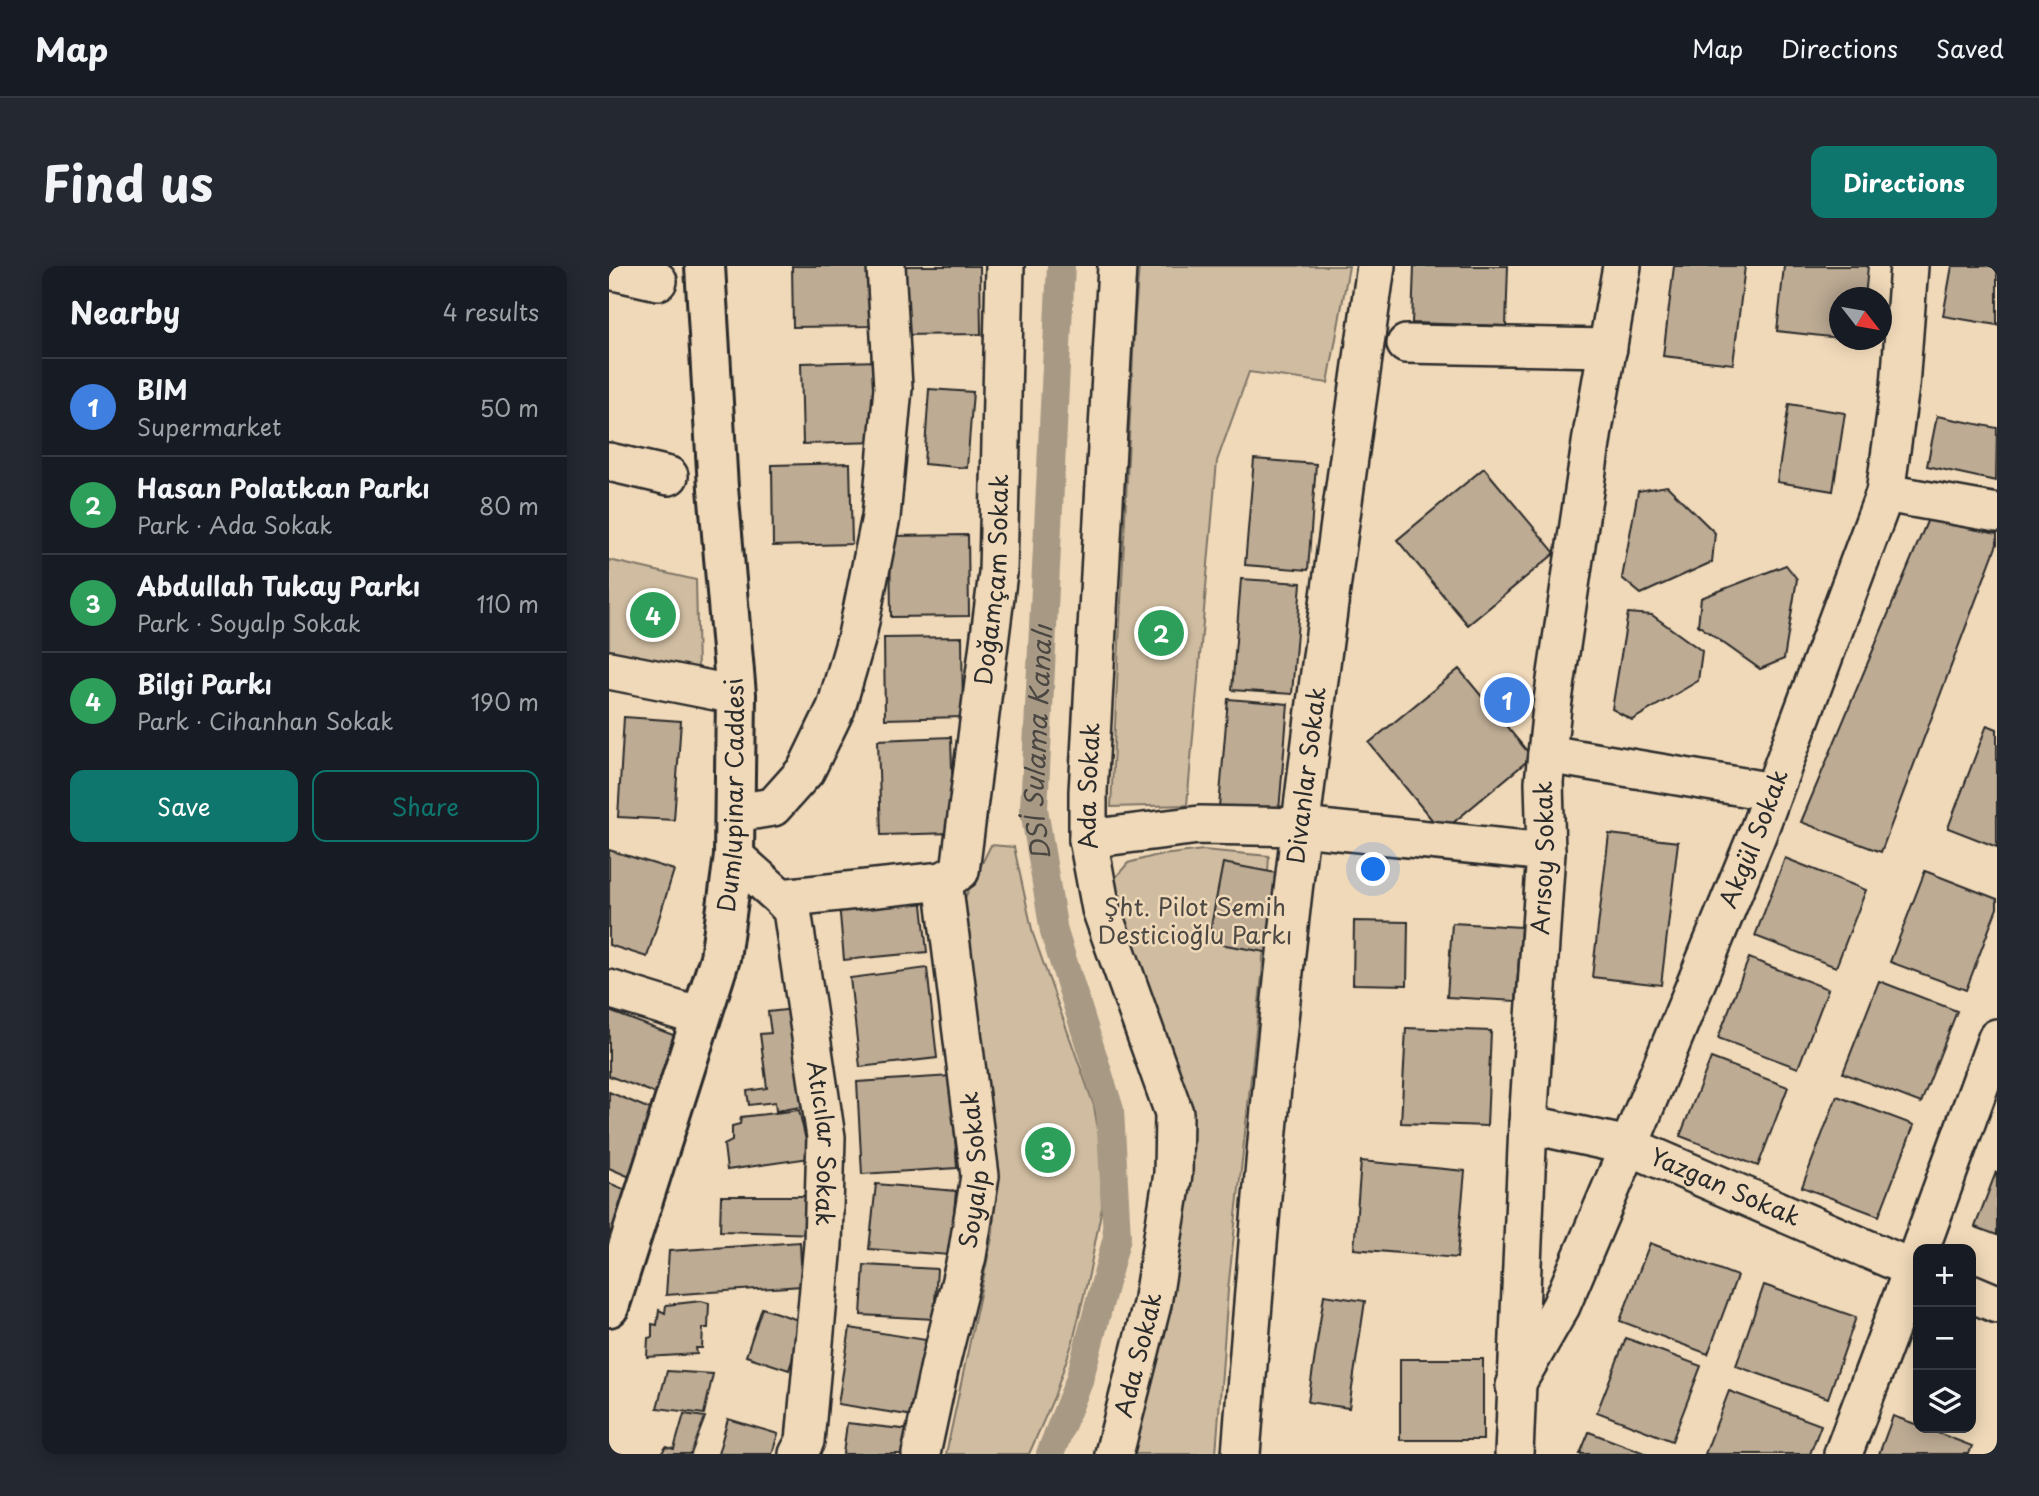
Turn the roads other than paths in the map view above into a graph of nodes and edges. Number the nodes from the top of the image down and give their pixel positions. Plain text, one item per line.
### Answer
1 (705, 266) edge
2 (886, 266) edge
3 (1005, 266) edge
4 (1117, 266) edge
5 (1376, 266) edge
6 (1622, 266) edge
7 (1909, 266) edge
8 (609, 271) edge
9 (658, 281) dead end
10 (1406, 344) dead end
11 (1608, 348) junction
12 (609, 462) edge
13 (669, 476) dead end
14 (1885, 493) junction
15 (1997, 513) edge
16 (609, 670) edge
17 (736, 695) junction
18 (1547, 754) junction
19 (1773, 792) junction
20 (735, 813) junction
21 (1301, 827) junction
22 (1088, 839) junction
23 (1546, 852) junction
24 (734, 856) junction
25 (943, 881) junction
26 (782, 898) junction
27 (609, 989) edge
28 (700, 1017) junction
29 (1997, 1038) edge
30 (1528, 1124) junction
31 (1629, 1146) junction
32 (1923, 1244) edge
33 (1913, 1259) edge
34 (1913, 1271) edge
35 (1976, 1295) edge
36 (1997, 1304) edge
37 (609, 1307) edge
38 (1515, 1386) junction
39 (802, 1450) edge
40 (921, 1454) edge
41 (1114, 1454) edge
42 (1241, 1454) edge
43 (1514, 1454) edge
44 (1843, 1454) edge

1 - 17 main road, Dumlupinar Caddesi
2 - 20 street
3 - 25 street, Doğamçam Sokak
4 - 22 street, Ada Sokak
5 - 21 street, Divanlar Sokak
6 - 11 street, Arısoy Sokak
7 - 14 street, Akgül Sokak
8 - 9 street
10 - 11 street
11 - 18 street, Arısoy Sokak
12 - 13 street
14 - 15 street
14 - 19 street, Akgül Sokak
16 - 17 street
17 - 20 main road, Dumlupinar Caddesi
18 - 19 street
18 - 23 street, Arısoy Sokak
19 - 31 street, Akgül Sokak
20 - 24 main road, Dumlupinar Caddesi
21 - 22 street
21 - 23 street
21 - 42 street, Divanlar Sokak
22 - 41 street, Ada Sokak
23 - 30 street, Arısoy Sokak
24 - 26 street, Atıcılar Sokak
24 - 28 main road, Dumlupinar Caddesi
25 - 26 street
25 - 40 street, Soyalp Sokak
26 - 39 street, Atıcılar Sokak
27 - 28 street
28 - 37 main road, Dumlupinar Caddesi
29 - 32 street
30 - 31 street, Yazgan Sokak
30 - 38 street, Arısoy Sokak
31 - 33 street, Yazgan Sokak
31 - 38 street, Akgül Sokak
34 - 44 street
35 - 36 street
38 - 43 street, Arısoy Sokak

